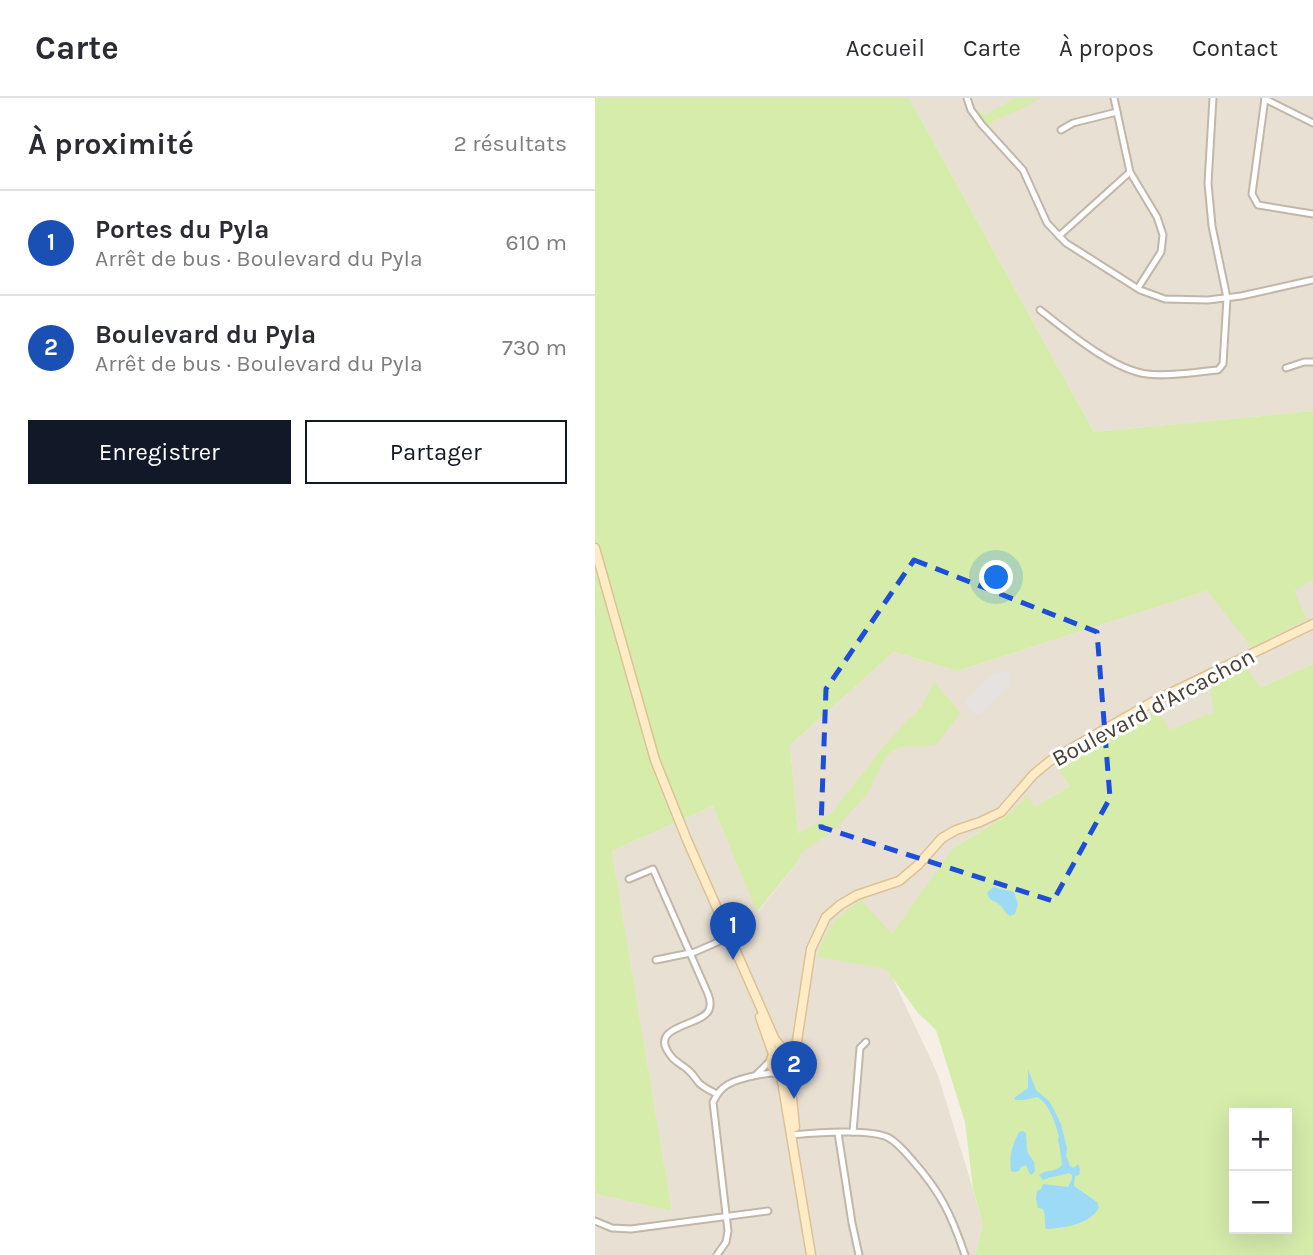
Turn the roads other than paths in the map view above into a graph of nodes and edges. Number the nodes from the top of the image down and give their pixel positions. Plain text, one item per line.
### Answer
1 (967, 98) edge
2 (1114, 98) edge
3 (1213, 98) edge
4 (1265, 99) edge
5 (1118, 112) junction
6 (1313, 123) edge
7 (1061, 130) dead end
8 (1130, 172) junction
9 (1313, 214) edge
10 (1059, 236) junction
11 (1313, 280) edge
12 (1137, 288) junction
13 (1227, 298) junction
14 (1040, 310) dead end
15 (1313, 362) edge
16 (1286, 368) dead end
17 (595, 548) edge
18 (1313, 624) edge
19 (629, 879) dead end
20 (730, 940) junction
21 (690, 953) junction
22 (656, 960) dead end
23 (799, 1035) junction
24 (866, 1042) dead end
25 (784, 1048) junction
26 (795, 1054) junction
27 (771, 1058) junction
28 (793, 1072) junction
29 (779, 1074) junction
30 (750, 1078) junction
31 (717, 1094) junction
32 (853, 1132) junction
33 (838, 1133) junction
34 (794, 1135) junction
35 (768, 1211) dead end
36 (727, 1217) junction
37 (595, 1221) edge
38 (717, 1255) edge
39 (811, 1255) edge
40 (859, 1255) edge
41 (965, 1255) edge

1 - 10 street
2 - 5 street
3 - 13 street
4 - 6 street
4 - 9 street
5 - 7 street
5 - 8 street
8 - 10 street
8 - 12 street
10 - 12 street
11 - 13 street
12 - 13 street
13 - 14 street
15 - 16 street
17 - 20 main road
18 - 23 main road, Boulevard d'Arcachon
19 - 21 street
20 - 21 street
20 - 25 main road
20 - 27 main road
21 - 22 street
21 - 31 street
23 - 25 main road
23 - 26 main road, Boulevard d'Arcachon
24 - 32 street
25 - 26 main road
25 - 27 main road
26 - 28 main road
27 - 29 main road
27 - 30 street
28 - 29 main road
28 - 34 main road
29 - 30 street
29 - 34 main road
30 - 31 street
31 - 36 street
32 - 33 street
32 - 41 street
33 - 34 street
33 - 40 street
34 - 39 main road
35 - 36 street
36 - 37 street
36 - 38 street

